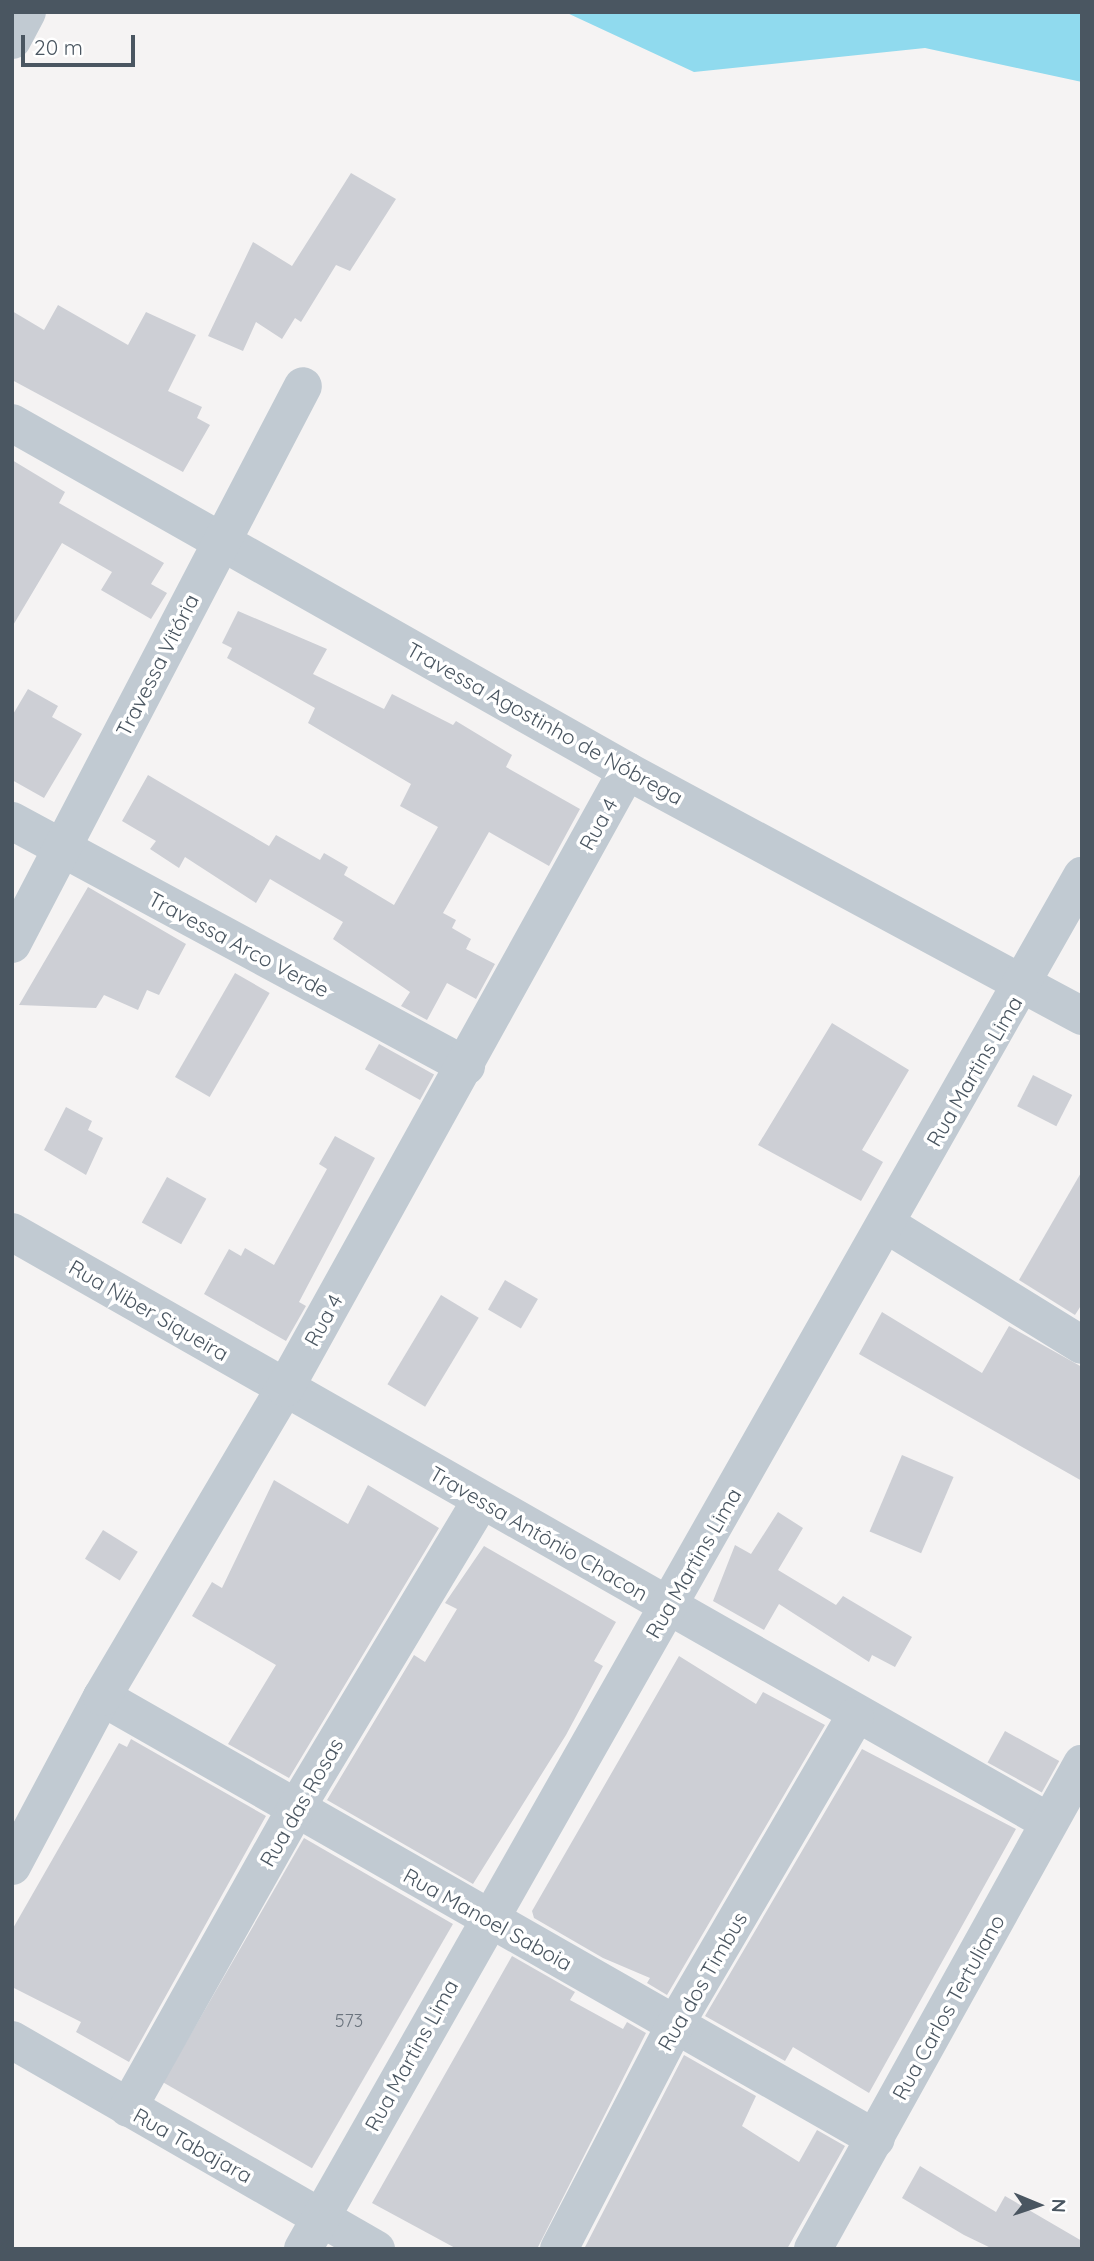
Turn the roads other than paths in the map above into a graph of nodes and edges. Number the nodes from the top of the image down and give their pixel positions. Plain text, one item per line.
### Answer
1 (27, 12) edge
2 (12, 40) edge
3 (303, 386) dead end
4 (12, 423) edge
5 (221, 540) junction
6 (627, 771) junction
7 (12, 821) edge
8 (62, 850) junction
9 (1082, 876) edge
10 (12, 944) edge
11 (1024, 984) junction
12 (1082, 1017) edge
13 (466, 1066) junction
14 (886, 1224) junction
15 (12, 1232) edge
16 (1082, 1345) edge
17 (285, 1388) junction
18 (481, 1500) junction
19 (668, 1606) junction
20 (102, 1696) junction
21 (855, 1717) junction
22 (1082, 1764) edge
23 (295, 1810) junction
24 (1049, 1822) junction
25 (12, 1866) edge
26 (486, 1918) junction
27 (676, 2024) junction
28 (12, 2040) edge
29 (128, 2108) junction
30 (876, 2140) junction
31 (312, 2233) edge
32 (376, 2249) edge
33 (558, 2249) edge
34 (813, 2249) edge

1 - 2 street
3 - 5 street, Travessa Vitória
4 - 5 street, Travessa Agostinho de Nóbrega
5 - 6 street, Travessa Agostinho de Nóbrega
5 - 8 street, Travessa Vitória
6 - 11 street, Travessa Agostinho de Nóbrega
6 - 13 street, Rua 4
7 - 8 street, Travessa Arco Verde
8 - 10 street, Travessa Vitória
8 - 13 street, Travessa Arco Verde
9 - 11 street, Rua Martins Lima
11 - 12 street, Travessa Agostinho de Nóbrega
11 - 14 street, Rua Martins Lima
13 - 17 street, Rua 4
14 - 16 street
14 - 19 street, Rua Martins Lima
15 - 17 street, Rua Niber Siqueira
17 - 18 street, Travessa Antônio Chacon
17 - 20 street, Rua 4
18 - 19 street, Travessa Antônio Chacon
18 - 23 street, Rua das Rosas
19 - 21 street, Travessa Antônio Chacon
19 - 26 street, Rua Martins Lima
20 - 23 street, Rua Manoel Saboia
20 - 25 street, Rua 4
21 - 24 street, Travessa Antônio Chacon
21 - 27 street, Rua dos Timbus
22 - 24 street, Rua Carlos Tertuliano
23 - 26 street, Rua Manoel Saboia
23 - 29 street, Rua das Rosas
24 - 30 street, Rua Carlos Tertuliano
26 - 27 street, Rua Manoel Saboia
26 - 31 street, Rua Martins Lima
27 - 30 street, Rua Manoel Saboia
27 - 33 street, Rua dos Timbus
28 - 29 street, Rua Tabajara
29 - 31 street, Rua Tabajara
30 - 34 street, Rua Carlos Tertuliano
31 - 32 street, Rua Tabajara

